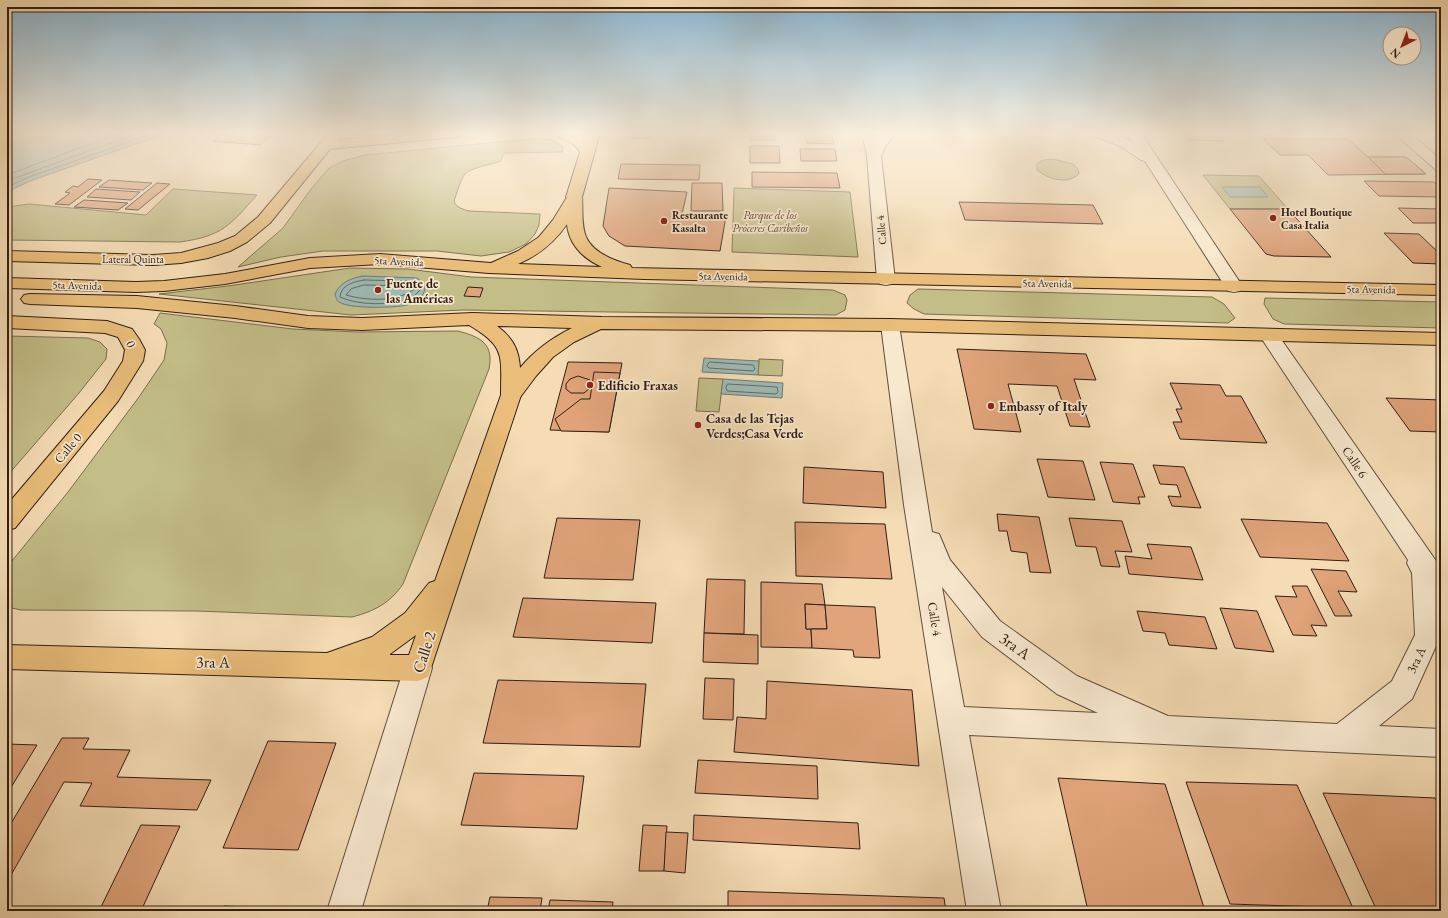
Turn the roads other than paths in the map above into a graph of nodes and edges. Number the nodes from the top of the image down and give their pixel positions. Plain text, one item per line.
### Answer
1 (301, 176) edge
2 (580, 176) edge
3 (876, 176) edge
4 (1161, 176) edge
5 (574, 197) junction
6 (7, 256) edge
7 (489, 268) junction
8 (644, 274) junction
9 (886, 280) junction
10 (7, 283) edge
11 (1234, 287) junction
12 (1441, 290) edge
13 (7, 298) edge
14 (472, 319) junction
15 (7, 322) edge
16 (602, 323) junction
17 (890, 325) junction
18 (1269, 336) junction
19 (1441, 340) edge
20 (126, 373) joint
21 (511, 394) junction
22 (916, 505) junction
23 (1389, 512) junction
24 (7, 521) edge
25 (451, 570) junction
26 (1441, 588) edge
27 (10, 656) edge
28 (325, 665) junction
29 (418, 668) junction
30 (951, 720) junction
31 (1168, 731) junction
32 (1341, 740) junction
33 (1441, 743) edge
34 (344, 911) edge
35 (984, 911) edge

1 - 6 main road, Lateral Quinta
2 - 5 main road
3 - 9 street, Calle 4
4 - 11 street
5 - 7 main road
5 - 8 main road
7 - 8 main road, 5ta Avenida
7 - 10 main road, 5ta Avenida
8 - 9 main road, 5ta Avenida
9 - 11 main road, 5ta Avenida
11 - 12 main road, 5ta Avenida
13 - 14 main road, 5ta Avenida
14 - 16 main road, 5ta Avenida
14 - 21 main road
15 - 20 main road, 0
16 - 17 main road, 5ta Avenida
16 - 21 main road
17 - 18 main road, 5ta Avenida
17 - 22 street, Calle 4
18 - 19 main road, 5ta Avenida
18 - 23 street, Calle 6
20 - 24 main road, Calle 0
21 - 25 main road, Calle 2
22 - 30 street, Calle 4
22 - 31 street, 3ra A
23 - 26 street, Calle 6
23 - 32 street, 3ra A
25 - 28 main road
25 - 29 main road, Calle 2
27 - 28 main road, 3ra A
28 - 29 main road, 3ra A
29 - 34 street, Calle 2
30 - 31 street, 3ra A
30 - 35 street, Calle 4
31 - 32 street, 3ra A
32 - 33 street, 3ra A

